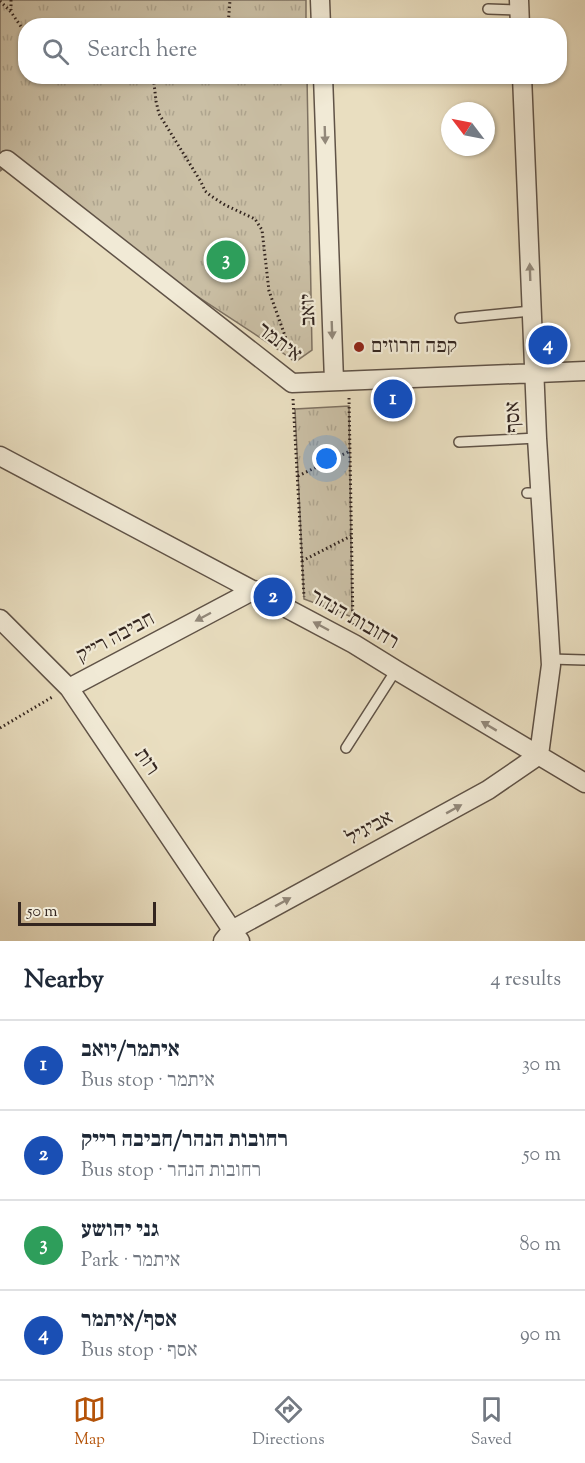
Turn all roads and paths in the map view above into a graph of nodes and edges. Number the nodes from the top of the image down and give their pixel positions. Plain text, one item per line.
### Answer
1 (11, 0) edge
2 (230, 0) edge
3 (320, 0) edge
4 (0, 1) edge
5 (488, 9) dead end
6 (11, 12) junction
7 (519, 12) edge
8 (229, 18) edge
9 (321, 18) edge
10 (18, 22) edge
11 (154, 84) edge
12 (323, 84) edge
13 (522, 84) edge
14 (7, 160) dead end
15 (531, 311) junction
16 (460, 318) dead end
17 (585, 371) edge
18 (534, 373) junction
19 (286, 378) junction
20 (334, 381) junction
21 (537, 438) junction
22 (459, 442) dead end
23 (350, 451) dead end
24 (0, 456) edge
25 (298, 476) junction
26 (351, 536) dead end
27 (302, 561) junction
28 (254, 590) junction
29 (294, 612) junction
30 (0, 620) edge
31 (354, 644) junction
32 (550, 659) junction
33 (585, 660) edge
34 (396, 670) junction
35 (69, 688) junction
36 (0, 728) edge
37 (346, 748) dead end
38 (539, 755) junction
39 (585, 783) edge
40 (232, 937) edge

1 - 6 path
2 - 8 path
3 - 9 street
4 - 6 path
5 - 7 lane
6 - 10 path
11 - 19 path
12 -> 20 street, יואב
15 -> 13 street, אסף
14 - 19 street, איתמר
15 - 16 lane
15 - 18 street, אסף
17 - 18 street, איתמר
18 - 20 street, איתמר
18 - 21 street, אסף
19 - 20 street, איתמר
19 - 25 path
20 - 31 path
21 - 22 lane
21 - 32 street, אסף
23 - 25 path
24 - 28 street, רחובות הנהר
25 - 27 path
26 - 27 path
27 - 29 path
28 - 29 street, רחובות הנהר
28 -> 35 street, חביבה רייק
31 -> 29 street, רחובות הנהר
30 - 35 street, רות
31 - 34 street, רחובות הנהר
32 - 33 lane
32 - 38 street, אסף
34 - 37 lane
38 -> 34 street, רחובות הנהר
35 - 36 path, חביבה רייק
35 - 40 street, רות
38 - 39 street, רחובות הנהר
40 -> 38 street, אביגיל

